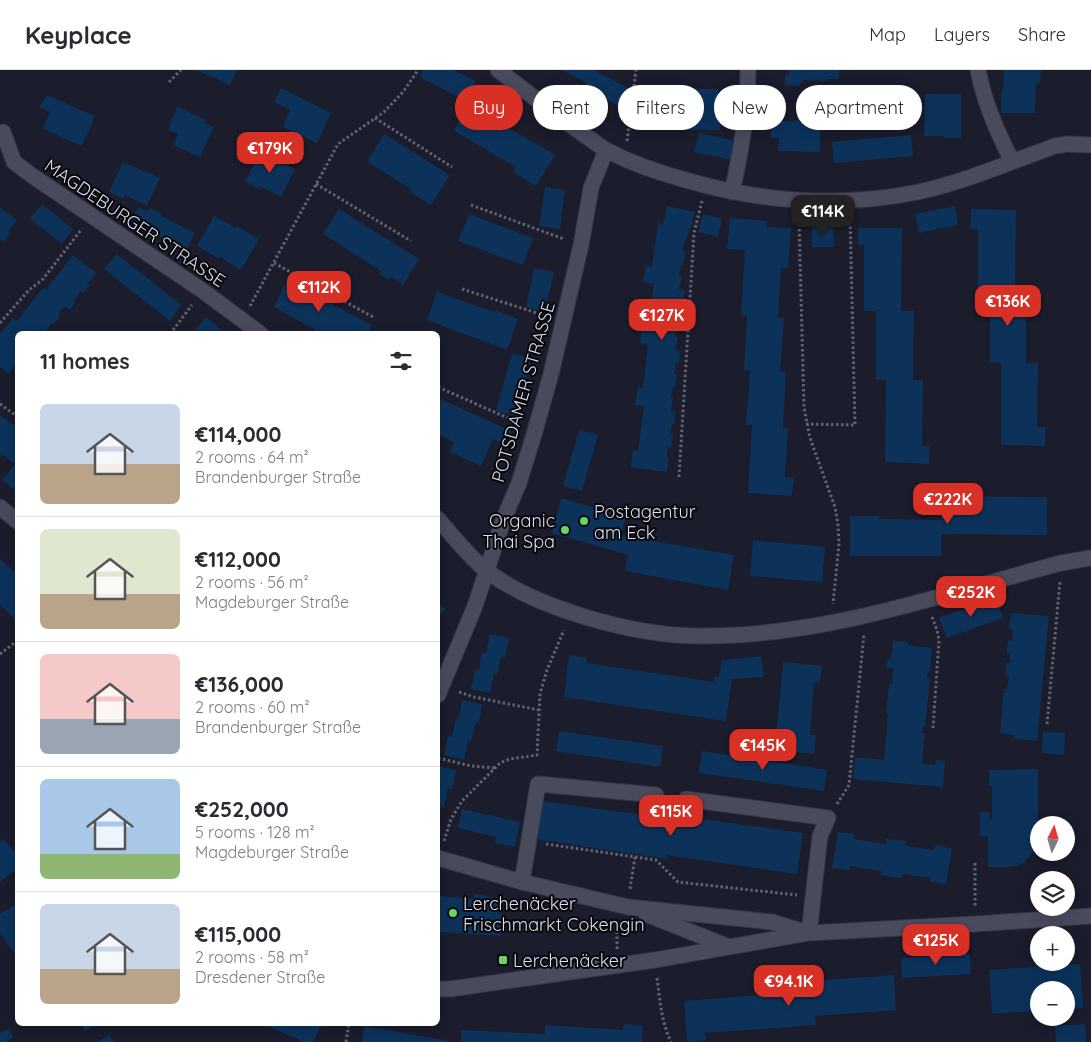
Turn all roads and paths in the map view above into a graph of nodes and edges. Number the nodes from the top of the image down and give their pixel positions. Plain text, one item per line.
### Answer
1 (181, 70) edge
2 (418, 70) edge
3 (498, 70) edge
4 (636, 70) edge
5 (748, 70) edge
6 (978, 70) edge
7 (170, 82) dead end
8 (634, 85) edge
9 (376, 118) junction
10 (3, 132) dead end
11 (1091, 144) edge
12 (606, 150) junction
13 (1012, 161) junction
14 (452, 167) dead end
15 (316, 184) junction
16 (706, 186) junction
17 (732, 192) junction
18 (799, 200) junction
19 (849, 201) junction
20 (471, 205) dead end
21 (93, 216) junction
22 (411, 241) dead end
23 (581, 245) junction
24 (274, 263) junction
25 (462, 289) dead end
26 (203, 291) junction
27 (374, 318) dead end
28 (242, 319) junction
29 (563, 322) junction
30 (0, 323) edge
31 (172, 331) edge
32 (257, 331) edge
33 (440, 388) edge
34 (0, 404) edge
35 (15, 416) edge
36 (806, 424) junction
37 (535, 431) junction
38 (680, 477) dead end
39 (0, 507) edge
40 (15, 520) edge
41 (440, 521) edge
42 (1091, 558) edge
43 (1061, 563) junction
44 (486, 570) junction
45 (924, 601) junction
46 (570, 612) junction
47 (866, 616) junction
48 (831, 623) junction
49 (15, 642) edge
50 (0, 654) edge
51 (440, 688) edge
52 (440, 690) edge
53 (539, 710) junction
54 (1047, 724) dead end
55 (932, 728) dead end
56 (440, 758) edge
57 (496, 768) junction
58 (849, 785) dead end
59 (656, 795) dead end
60 (686, 799) dead end
61 (448, 830) dead end
62 (528, 842) junction
63 (635, 857) junction
64 (440, 859) edge
65 (975, 863) dead end
66 (522, 882) junction
67 (631, 886) dead end
68 (812, 897) junction
69 (623, 906) junction
70 (1091, 916) edge
71 (975, 924) junction
72 (809, 932) junction
73 (730, 947) junction
74 (655, 960) junction
75 (617, 965) junction
76 (440, 989) edge
77 (349, 1026) edge
78 (346, 1042) edge
79 (671, 1042) edge

1 - 7 path
2 - 9 path
3 - 12 street
4 - 8 path
5 - 17 street
6 - 13 street
9 - 14 path
9 - 15 path
10 - 21 street, MAGDEBURGER STRASSE
11 - 13 street
12 - 16 street
12 - 23 street, POTSDAMER STRASSE
13 - 19 street
15 - 22 path
15 - 24 path
16 - 17 street
16 - 38 path
17 - 18 street
18 - 19 street
18 - 36 path
19 - 36 path
20 - 23 path
21 - 26 street, MAGDEBURGER STRASSE
21 - 30 path
23 - 29 street, POTSDAMER STRASSE
24 - 27 path
24 - 28 path
25 - 29 path
26 - 28 street, MAGDEBURGER STRASSE
26 - 31 path
28 - 32 street, MAGDEBURGER STRASSE
29 - 37 street, POTSDAMER STRASSE
33 - 37 path
34 - 35 path
36 - 48 path
37 - 44 street, POTSDAMER STRASSE
39 - 40 street
41 - 44 street
42 - 43 street
43 - 45 street
43 - 54 path
44 - 46 street
44 - 51 street, POTSDAMER STRASSE
45 - 47 street
45 - 55 path
46 - 48 street
46 - 53 path
47 - 48 street
47 - 58 path
49 - 50 path
52 - 53 path
53 - 57 path
56 - 57 path
57 - 61 path
59 - 62 street
60 - 68 street
62 - 63 path
62 - 66 street
63 - 67 path
63 - 68 path
64 - 66 street
65 - 71 path
66 - 69 street
68 - 72 street
69 - 72 street
69 - 73 street
69 - 75 path
70 - 71 street
71 - 72 street
72 - 73 street
73 - 74 street
74 - 75 street
74 - 79 path
75 - 76 street
77 - 78 path

